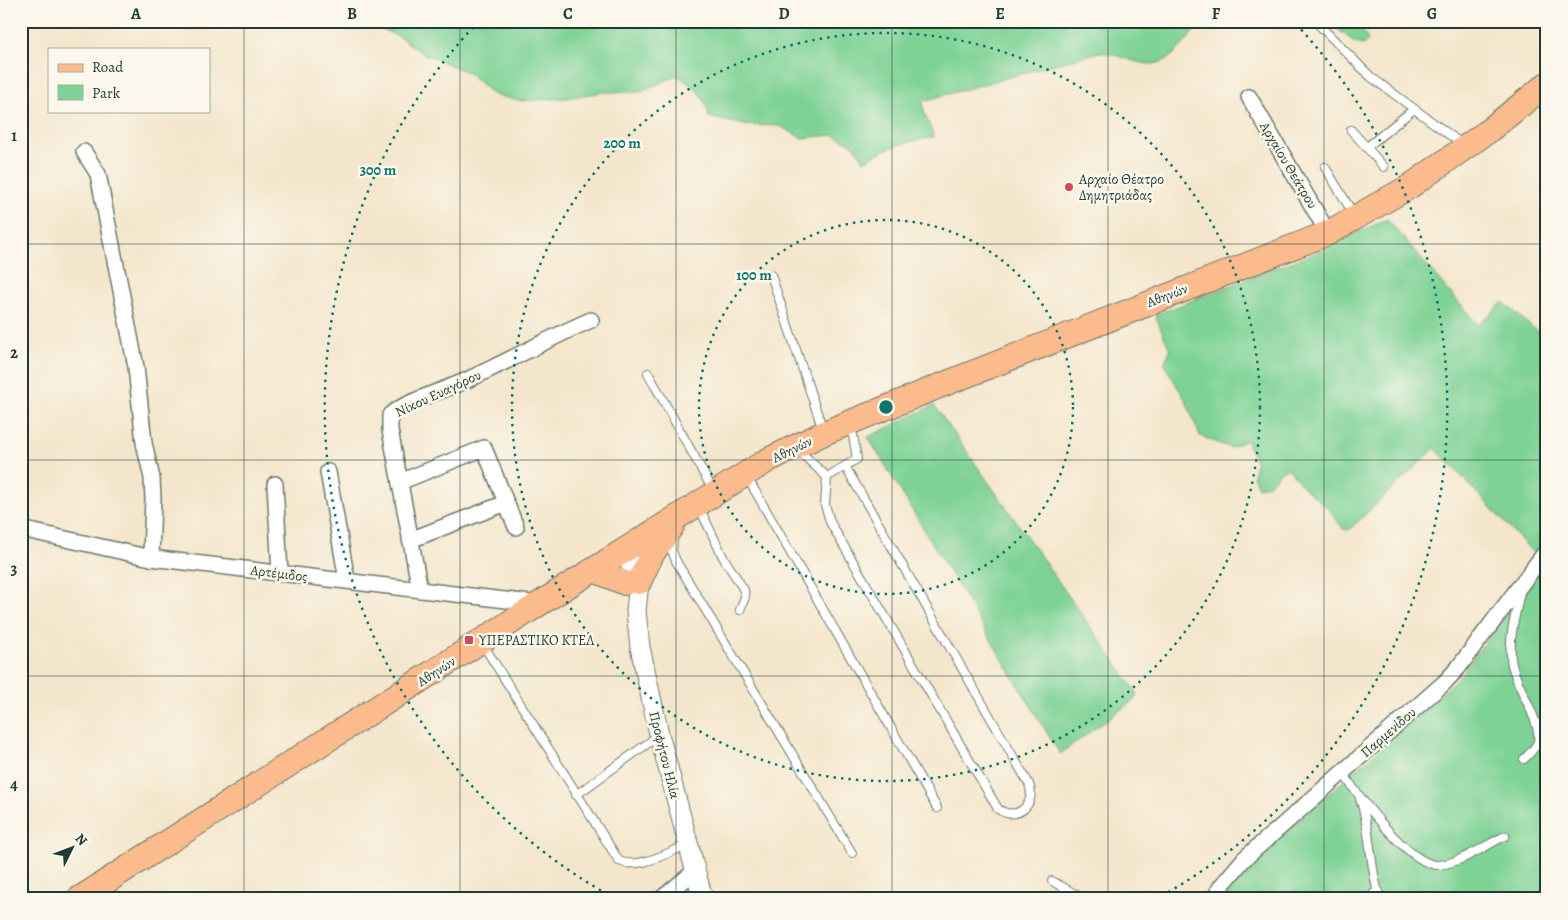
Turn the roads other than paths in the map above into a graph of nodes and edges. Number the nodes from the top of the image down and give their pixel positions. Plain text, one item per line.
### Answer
1 (1315, 21) edge
2 (1547, 84) edge
3 (1249, 97) dead end
4 (1414, 109) junction
5 (1351, 130) dead end
6 (1367, 147) junction
7 (1466, 147) junction
8 (84, 152) dead end
9 (1325, 168) dead end
10 (1384, 168) dead end
11 (1356, 218) junction
12 (1328, 233) junction
13 (771, 275) dead end
14 (592, 320) dead end
15 (648, 373) dead end
16 (851, 422) junction
17 (824, 433) junction
18 (794, 447) junction
19 (845, 466) junction
20 (328, 472) dead end
21 (744, 474) junction
22 (826, 477) junction
23 (400, 482) junction
24 (275, 484) dead end
25 (506, 503) junction
26 (697, 504) junction
27 (516, 527) dead end
28 (21, 530) edge
29 (410, 540) junction
30 (1547, 550) edge
31 (151, 558) junction
32 (610, 560) junction
33 (280, 573) junction
34 (347, 580) junction
35 (632, 583) junction
36 (1521, 585) junction
37 (420, 590) junction
38 (539, 604) junction
39 (740, 610) dead end
40 (482, 641) junction
41 (659, 734) junction
42 (1524, 758) dead end
43 (1342, 772) junction
44 (1358, 795) junction
45 (576, 796) junction
46 (937, 808) dead end
47 (1505, 836) dead end
48 (688, 844) junction
49 (852, 853) dead end
50 (695, 871) junction
51 (1052, 881) dead end
52 (1378, 890) junction
53 (21, 893) edge
54 (26, 899) edge
55 (79, 899) edge
56 (661, 899) edge
57 (703, 899) edge
58 (1084, 899) edge
59 (1214, 899) edge
60 (1368, 899) edge
61 (1380, 899) edge

1 - 4 lane
2 - 7 main road, Αθηνών
3 - 12 street, Αρχαίου Θεάτρου
4 - 6 lane
4 - 7 lane
5 - 6 lane
6 - 10 lane
7 - 11 main road, Αθηνών
8 - 31 street
9 - 11 lane
11 - 12 main road, Αθηνών
12 - 16 main road, Αθηνών
13 - 17 lane
14 - 23 street, Νίκου Ευαγόρου
15 - 26 lane
16 - 17 main road, Αθηνών
16 - 19 lane
17 - 18 main road, Αθηνών
18 - 21 main road, Αθηνών
18 - 22 lane
19 - 22 lane
19 - 22 lane
20 - 34 street
21 - 26 main road, Αθηνών
21 - 46 lane
23 - 25 street
23 - 29 street, Νίκου Ευαγόρου
24 - 33 street
25 - 27 street
25 - 29 street
26 - 32 main road, Αθηνών
26 - 35 main road
26 - 39 lane
26 - 49 lane
28 - 31 street, Αρτέμιδος
29 - 37 street, Νίκου Ευαγόρου
30 - 36 street, Παρμενίδου
31 - 33 street, Αρτέμιδος
32 - 35 main road
32 - 35 street
32 - 38 main road, Αθηνών
33 - 34 street, Αρτέμιδος
34 - 37 street, Αρτέμιδος
35 - 41 street, Προφήτου Ηλία
36 - 42 lane
36 - 43 street, Παρμενίδου
37 - 38 street, Αρτέμιδος
38 - 40 main road, Αθηνών
40 - 45 lane
40 - 55 main road, Αθηνών
41 - 45 lane
41 - 48 street, Προφήτου Ηλία
43 - 44 lane
43 - 59 street, Παρμενίδου
44 - 47 lane
44 - 52 lane
45 - 48 lane
48 - 50 street, Προφήτου Ηλία
50 - 56 street
50 - 57 street, Προφήτου Ηλία
51 - 58 lane
52 - 60 lane
52 - 61 lane
53 - 54 street

